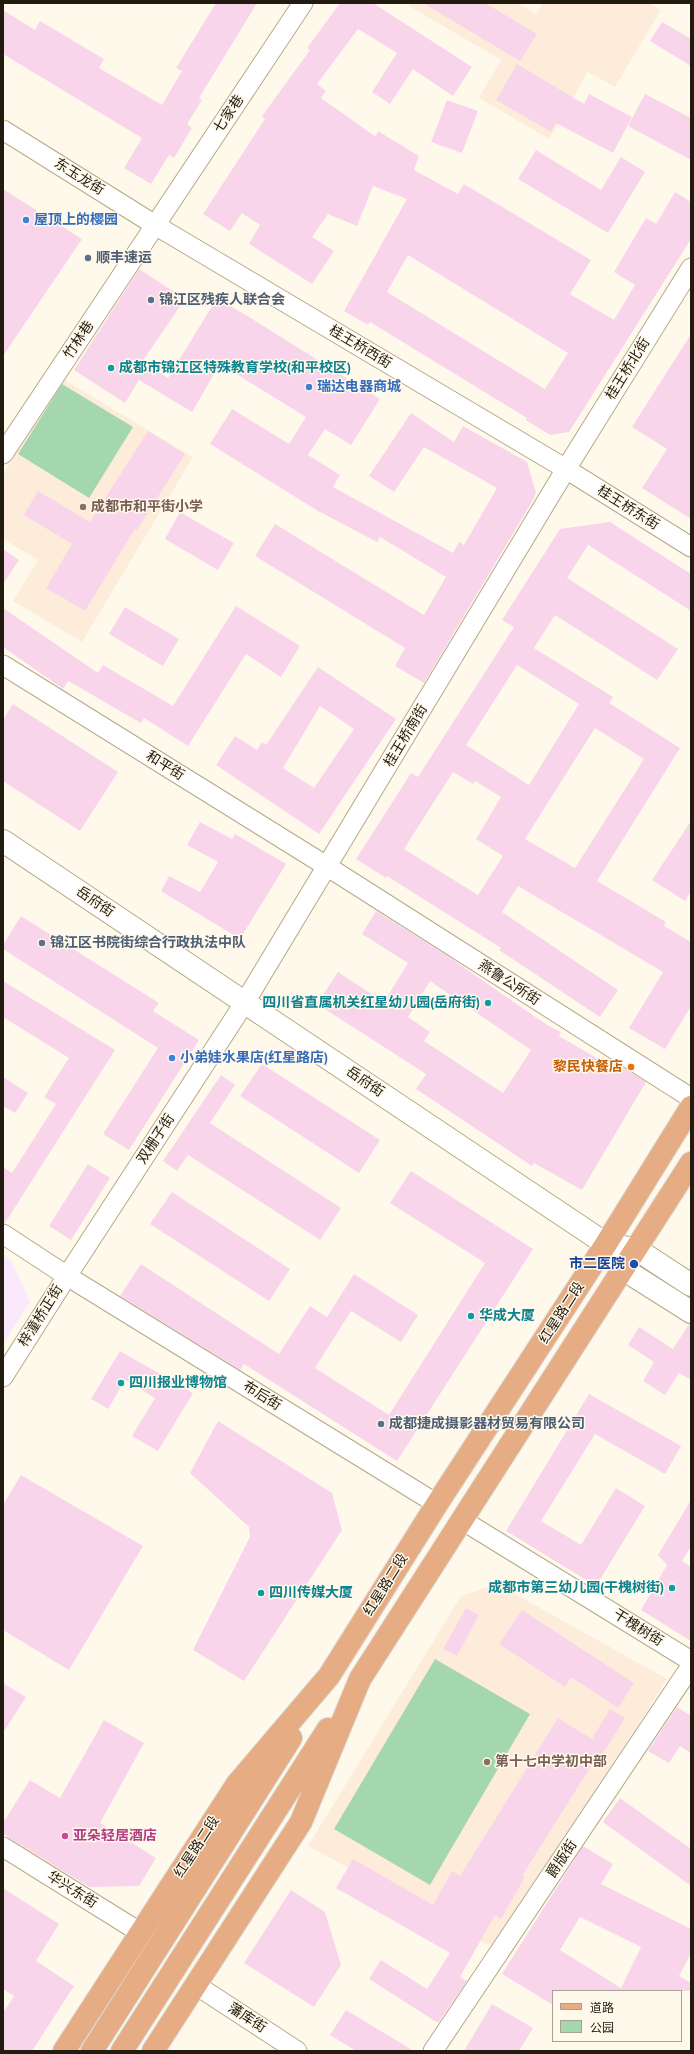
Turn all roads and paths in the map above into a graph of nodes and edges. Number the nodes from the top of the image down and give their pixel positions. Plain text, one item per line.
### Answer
1 (303, 3) edge
2 (3, 130) edge
3 (155, 225) junction
4 (691, 268) edge
5 (3, 454) edge
6 (566, 469) junction
7 (691, 547) edge
8 (3, 665) edge
9 (3, 841) edge
10 (328, 867) junction
11 (245, 1002) junction
12 (691, 1098) edge
13 (691, 1107) edge
14 (691, 1162) edge
15 (3, 1234) edge
16 (606, 1244) junction
17 (636, 1249) junction
18 (623, 1269) junction
19 (67, 1276) junction
20 (691, 1285) edge
21 (691, 1312) edge
22 (3, 1377) edge
23 (437, 1504) junction
24 (462, 1520) junction
25 (691, 1661) edge
26 (691, 1666) edge
27 (329, 1676) junction
28 (360, 1679) junction
29 (3, 1847) edge
30 (141, 1933) junction
31 (196, 1985) junction
32 (64, 2051) edge
33 (92, 2051) edge
34 (122, 2051) edge
35 (154, 2051) edge
36 (297, 2051) edge
37 (433, 2051) edge

1 - 3 street, 七家巷
2 - 3 street, 东玉龙街
3 - 5 street, 竹林巷
3 - 6 street, 桂王桥西街
4 - 6 street, 桂王桥北街
6 - 7 street, 桂王桥东街
6 - 10 street, 桂王桥南街
8 - 10 street, 和平街
9 - 11 street, 岳府街
10 - 11 street, 桂王桥南街
10 - 12 street, 燕鲁公所街
11 - 16 street, 岳府街
11 - 19 street, 双栅子街
13 - 16 main road, 红星路二段
14 - 17 main road, 红星路二段
15 - 19 street, 布后街
16 - 17 street
16 - 18 street
16 - 23 main road, 红星路二段
17 - 18 main road, 红星路二段
17 - 20 street
18 - 21 street
18 - 24 main road, 红星路二段
19 - 22 street, 梓潼桥正街
19 - 23 street, 布后街
23 - 27 main road, 红星路二段
24 - 25 street, 干槐树街
24 - 28 main road, 红星路二段
26 - 37 street, 爵版街
27 - 30 main road, 红星路二段
27 - 33 main road
28 - 31 main road, 红星路二段
28 - 34 main road
29 - 30 street, 华兴东街
30 - 32 main road, 红星路二段
31 - 35 main road, 红星路二段
31 - 36 street, 藩库街

